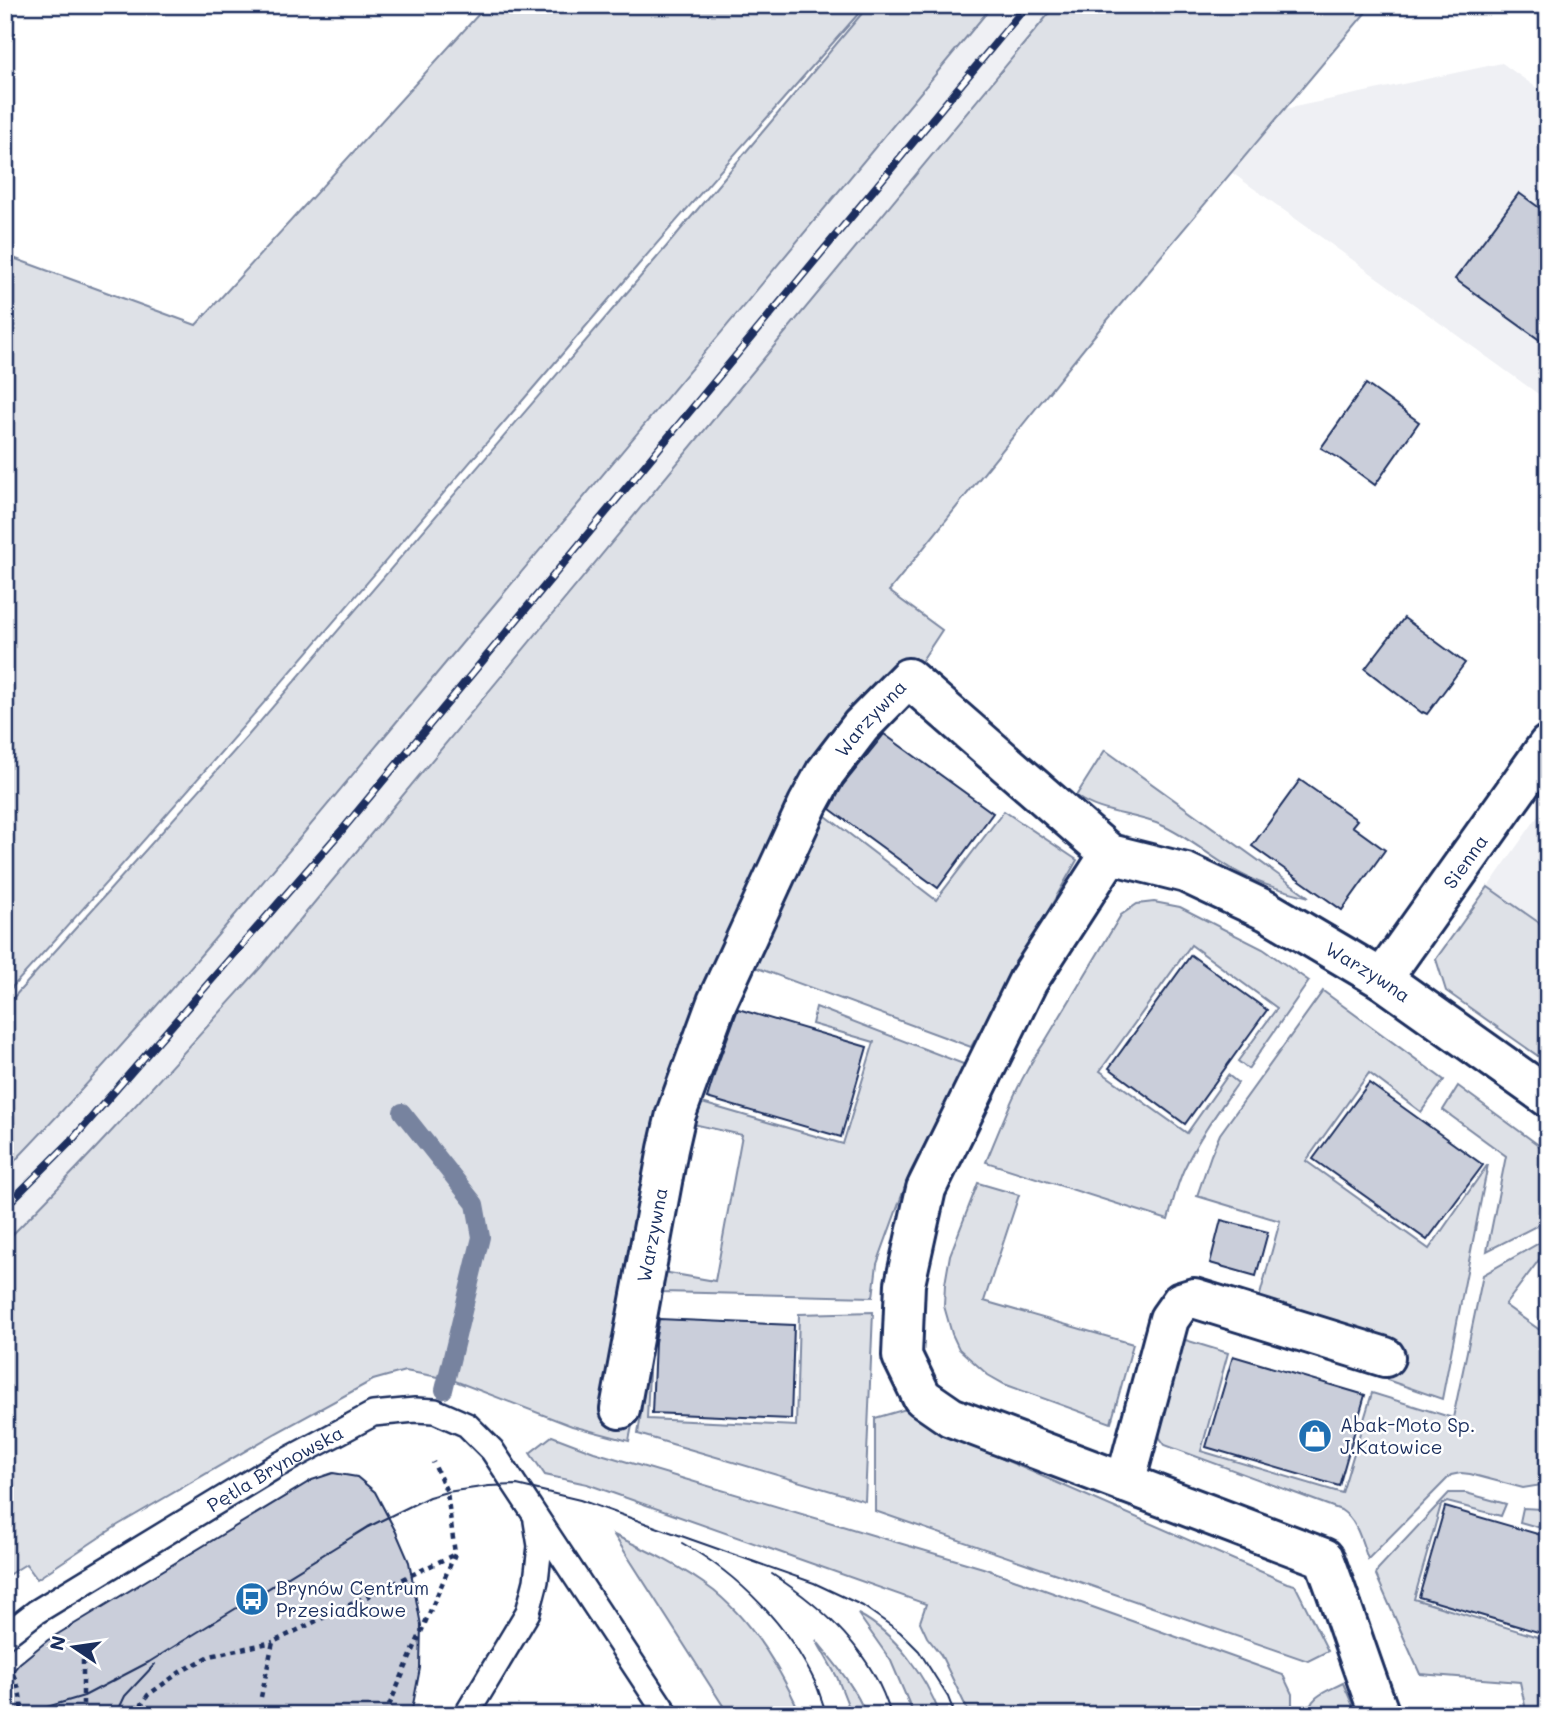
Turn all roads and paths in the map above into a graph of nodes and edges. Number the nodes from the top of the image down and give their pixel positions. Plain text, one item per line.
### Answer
1 (1548, 745) edge
2 (1110, 854) junction
3 (1382, 979) junction
4 (1548, 1097) edge
5 (1385, 1357) dead end
6 (620, 1409) dead end
7 (433, 1462) dead end
8 (1125, 1483) junction
9 (533, 1512) junction
10 (455, 1554) junction
11 (5, 1636) edge
12 (273, 1642) junction
13 (83, 1660) dead end
14 (8, 1666) dead end
15 (261, 1696) dead end
16 (22, 1715) edge
17 (83, 1715) edge
18 (135, 1715) edge
19 (385, 1715) edge
20 (466, 1715) edge
21 (667, 1715) edge
22 (1380, 1715) edge

1 - 3 street, Sienna
2 - 3 street, Warzywna
2 - 6 street, Warzywna
2 - 8 street
3 - 4 street, Warzywna
5 - 8 street
7 - 10 path
8 - 22 street
9 - 11 lane, Pętla Brynowska
9 - 20 lane, Pętla Brynowska
9 - 21 lane, Pętla Brynowska
10 - 12 path
10 - 19 path
12 - 15 path
12 - 18 path
13 - 17 path
14 - 16 path

